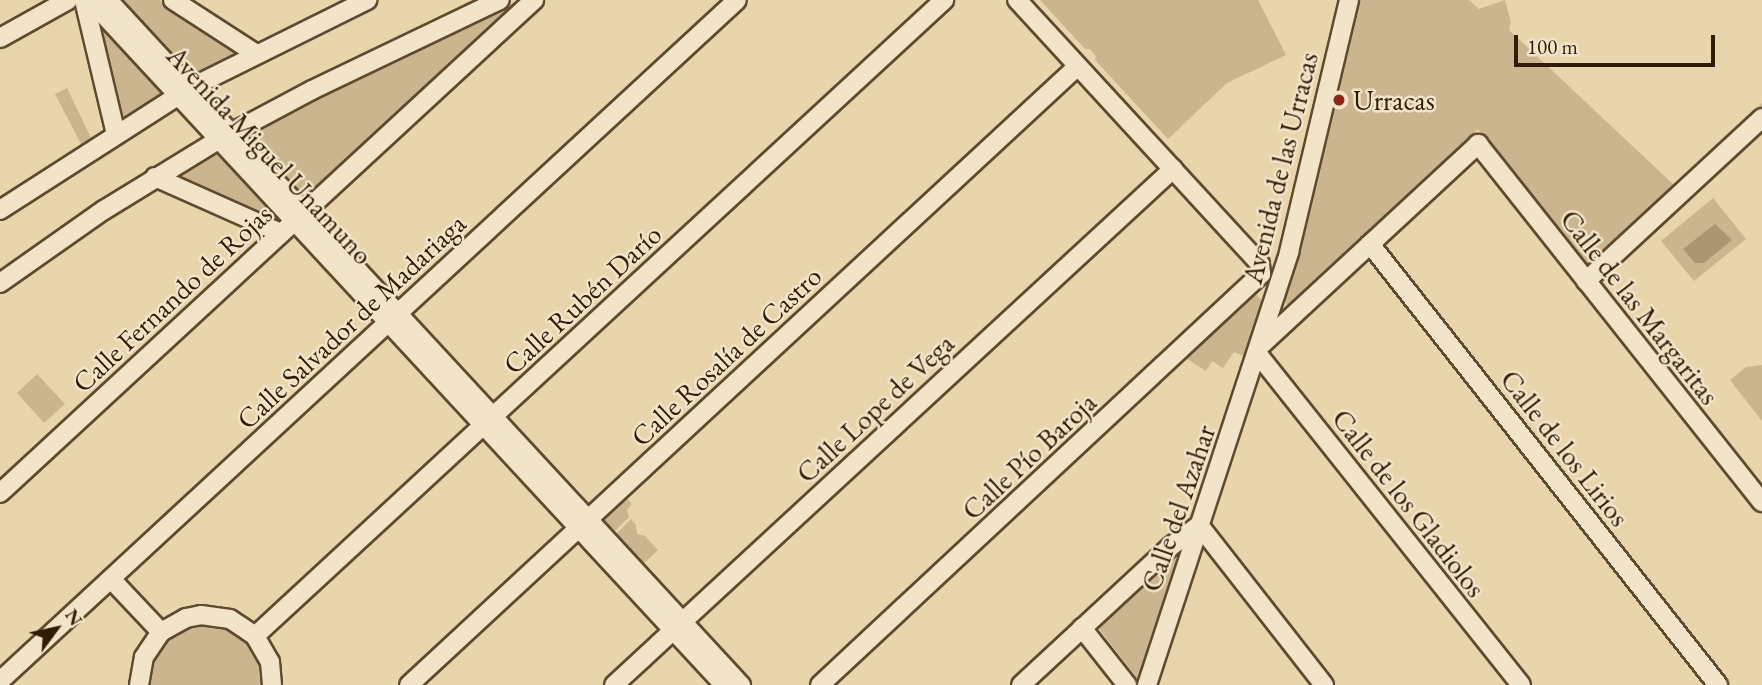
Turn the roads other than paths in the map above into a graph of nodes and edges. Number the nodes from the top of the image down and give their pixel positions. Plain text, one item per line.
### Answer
1 (68, 0) edge
2 (83, 0) edge
3 (90, 0) edge
4 (108, 0) edge
5 (173, 0) edge
6 (366, 0) edge
7 (500, 0) edge
8 (534, 0) edge
9 (737, 0) edge
10 (944, 0) edge
11 (1017, 0) edge
12 (1349, 0) edge
13 (0, 38) edge
14 (255, 53) junction
15 (1078, 66) junction
16 (184, 92) junction
17 (1761, 121) edge
18 (116, 134) junction
19 (225, 136) junction
20 (1172, 169) junction
21 (155, 177) junction
22 (0, 210) edge
23 (293, 222) junction
24 (1370, 244) junction
25 (1586, 281) junction
26 (1256, 282) junction
27 (0, 283) edge
28 (1276, 295) junction
29 (393, 318) junction
30 (1258, 350) junction
31 (488, 421) junction
32 (0, 493) edge
33 (1762, 502) edge
34 (583, 524) junction
35 (1199, 525) junction
36 (111, 579) junction
37 (678, 626) junction
38 (1082, 628) junction
39 (161, 632) junction
40 (255, 636) junction
41 (0, 681) edge
42 (139, 685) edge
43 (272, 685) edge
44 (409, 685) edge
45 (614, 685) edge
46 (724, 685) edge
47 (741, 685) edge
48 (820, 685) edge
49 (1021, 685) edge
50 (1127, 685) edge
51 (1147, 685) edge
52 (1324, 685) edge
53 (1521, 685) edge
54 (1718, 685) edge

1 - 13 street
2 - 18 street
3 - 16 street, Avenida Miguel Unamuno
4 - 16 street, Avenida Miguel Unamuno
5 - 14 street, Avenida Miguel Unamuno
6 - 14 street
7 - 19 street
8 - 23 street, Calle Fernando de Rojas
9 - 29 street, Calle Salvador de Madariaga
10 - 31 street, Calle Rubén Darío
11 - 15 street
12 - 28 street, Avenida de las Urracas
14 - 16 street
15 - 20 street
15 - 34 street, Calle Rosalía de Castro
16 - 18 street
16 - 19 street, Avenida Miguel Unamuno
17 - 25 street
18 - 22 street
19 - 21 street
19 - 23 street, Avenida Miguel Unamuno
20 - 26 street
20 - 37 street, Calle Lope de Vega
21 - 23 street
21 - 27 street
23 - 29 street, Avenida Miguel Unamuno
23 - 32 street, Calle Fernando de Rojas
24 - 25 street, Calle de las Margaritas
24 - 30 street
24 - 54 street, Calle de los Lirios
25 - 33 street, Calle de las Margaritas
26 - 28 street
26 - 48 street, Calle Pío Baroja
28 - 30 street, Avenida de las Urracas
29 - 31 street, Avenida Miguel Unamuno
29 - 36 street, Calle Salvador de Madariaga
30 - 35 street, Calle del Azahar
30 - 53 street, Calle de los Gladiolos
31 - 34 street, Avenida Miguel Unamuno
31 - 40 street, Calle Rubén Darío
34 - 37 street, Avenida Miguel Unamuno
34 - 44 street, Calle Rosalía de Castro
35 - 38 street
35 - 51 street, Calle del Azahar
35 - 52 street
36 - 39 street
36 - 41 street, Calle Salvador de Madariaga
37 - 45 street, Calle Lope de Vega
37 - 46 street, Avenida Miguel Unamuno
37 - 47 street, Avenida Miguel Unamuno
38 - 49 street
38 - 50 street
39 - 40 street
39 - 42 street
40 - 43 street

